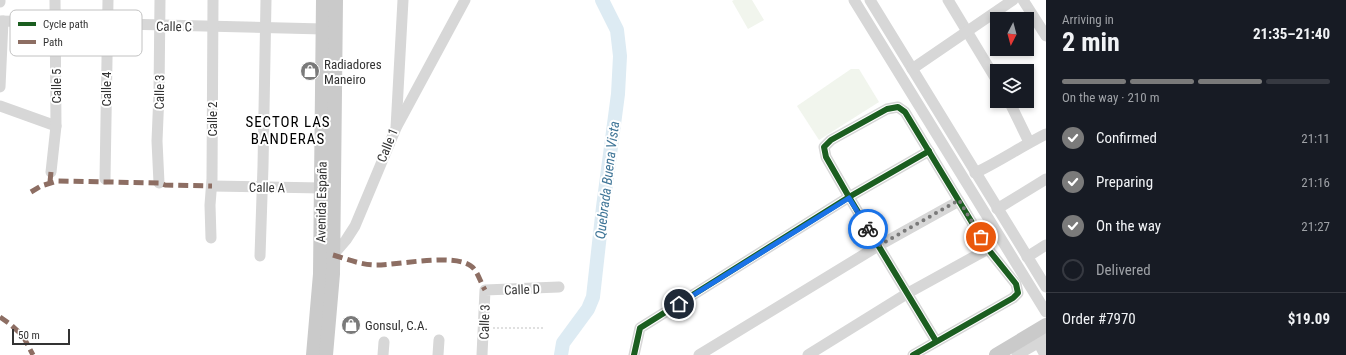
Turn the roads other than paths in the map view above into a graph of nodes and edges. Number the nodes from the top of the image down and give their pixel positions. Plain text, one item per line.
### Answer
1 (108, 0) edge
2 (160, 0) edge
3 (213, 0) edge
4 (266, 0) edge
5 (324, 0) edge
6 (336, 0) edge
7 (404, 0) edge
8 (465, 0) edge
9 (854, 0) edge
10 (870, 0) edge
11 (948, 0) edge
12 (1013, 0) edge
13 (1023, 0) edge
14 (108, 10) edge
15 (2, 21) edge
16 (142, 25) edge
17 (160, 25) junction
18 (212, 27) junction
19 (266, 28) junction
20 (323, 29) junction
21 (966, 32) junction
22 (1046, 36) edge
23 (55, 56) edge
24 (107, 56) edge
25 (912, 69) junction
26 (990, 70) edge
27 (0, 87) edge
28 (0, 106) edge
29 (1012, 108) edge
30 (929, 122) junction
31 (56, 126) junction
32 (396, 128) junction
33 (915, 128) junction
34 (1046, 134) edge
35 (1029, 142) junction
36 (929, 151) junction
37 (51, 172) dead end
38 (976, 173) junction
39 (105, 179) dead end
40 (1046, 179) edge
41 (159, 183) dead end
42 (212, 186) junction
43 (263, 187) junction
44 (322, 188) junction
45 (849, 198) junction
46 (959, 200) junction
47 (997, 209) junction
48 (210, 238) dead end
49 (1046, 245) edge
50 (878, 246) junction
51 (988, 249) junction
52 (333, 255) junction
53 (260, 256) dead end
54 (1028, 258) junction
55 (559, 287) dead end
56 (1046, 287) edge
57 (484, 290) joint
58 (908, 293) junction
59 (1046, 312) edge
60 (1046, 325) edge
61 (439, 340) dead end
62 (1042, 340) edge
63 (936, 341) junction
64 (384, 342) dead end
65 (313, 355) edge
66 (326, 355) edge
67 (383, 355) edge
68 (438, 355) edge
69 (482, 355) edge
70 (634, 355) edge
71 (699, 355) edge
72 (808, 355) edge
73 (913, 355) edge
74 (996, 355) edge
75 (1017, 355) edge
76 (1045, 355) edge

1 - 14 street, Calle 4
2 - 17 street, Calle 3
3 - 18 street, Calle 2
4 - 19 street
5 - 20 main road, Avenida España
6 - 52 main road, Avenida España
7 - 32 street, Calle 1
8 - 32 street
9 - 30 street
10 - 25 street
11 - 21 street
12 - 21 street
13 - 22 street
15 - 27 street
16 - 17 street, Calle C
17 - 18 street, Calle C
17 - 41 street, Calle 3
18 - 19 street, Calle C
18 - 42 street, Calle 2
19 - 20 street, Calle C
19 - 43 street
20 - 44 main road, Avenida España
21 - 25 street
21 - 26 street
23 - 31 street, Calle 5
24 - 39 street, Calle 4
25 - 38 street
28 - 31 street
29 - 35 street
30 - 33 street
30 - 59 street
31 - 37 street, Calle 5
32 - 52 street, Calle 1
33 - 36 street
33 - 45 street
34 - 35 street
35 - 38 street
36 - 45 street
36 - 46 street
38 - 47 street
40 - 47 street
42 - 43 street, Calle A
42 - 48 street, Calle 2
43 - 44 street, Calle A
43 - 53 street
44 - 65 main road, Avenida España
45 - 50 street
45 - 70 street
46 - 50 street
46 - 51 street
47 - 54 street
49 - 54 street
50 - 58 street
50 - 71 street
51 - 58 street
51 - 63 street
52 - 66 main road, Avenida España
54 - 56 street
55 - 57 street, Calle D
57 - 69 street, Calle 3
58 - 63 street
58 - 72 street
60 - 74 main road
61 - 68 street
62 - 75 street
62 - 76 street
63 - 73 street
64 - 67 street

